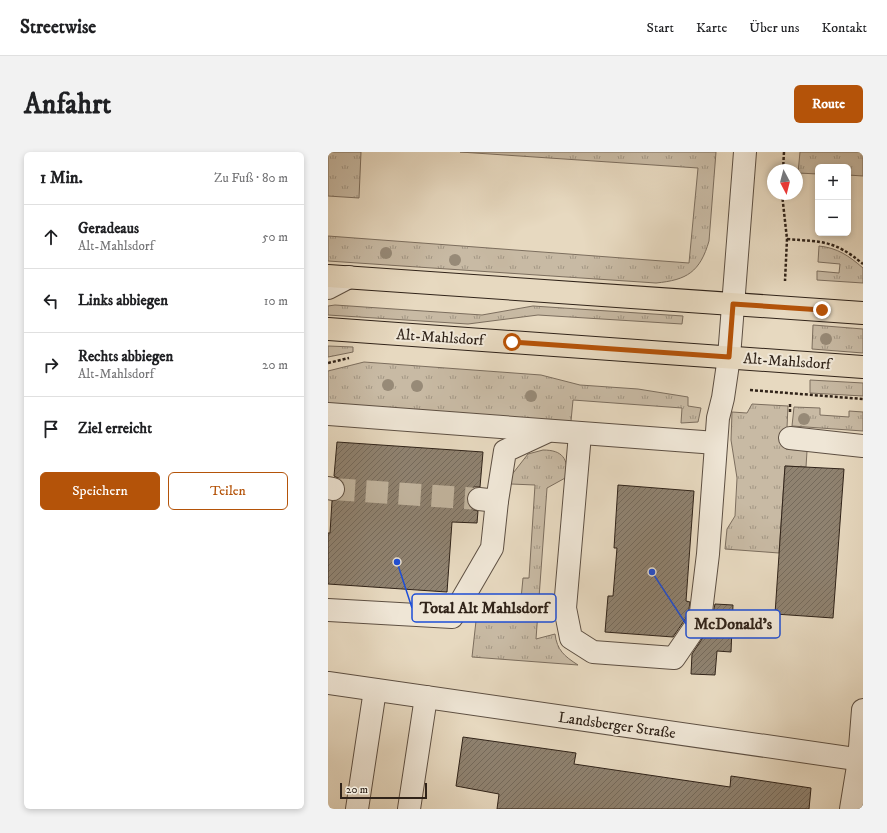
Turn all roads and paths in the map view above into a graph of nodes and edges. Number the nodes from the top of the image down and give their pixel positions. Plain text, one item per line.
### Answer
1 (745, 152) edge
2 (784, 152) edge
3 (783, 164) edge
4 (783, 200) edge
5 (787, 240) junction
6 (863, 264) edge
7 (786, 266) dead end
8 (328, 276) edge
9 (349, 277) junction
10 (328, 288) edge
11 (733, 304) junction
12 (863, 313) edge
13 (328, 329) edge
14 (729, 357) junction
15 (863, 366) edge
16 (744, 389) dead end
17 (863, 399) edge
18 (328, 414) edge
19 (548, 432) junction
20 (580, 434) junction
21 (790, 438) dead end
22 (716, 444) junction
23 (863, 446) edge
24 (328, 610) edge
25 (328, 683) edge
26 (375, 690) junction
27 (426, 697) junction
28 (863, 710) edge
29 (861, 760) edge
30 (357, 809) edge
31 (409, 809) edge
32 (851, 809) edge

1 - 11 lane
2 - 3 path
4 - 5 path
5 - 6 path
5 - 7 path
8 - 9 main road
9 - 10 lane
9 - 11 main road
11 - 12 main road
11 - 14 lane
13 - 14 main road, Alt-Mahlsdorf
14 - 15 main road, Alt-Mahlsdorf
14 - 22 lane
16 - 17 path
18 - 19 lane
19 - 20 lane
19 - 24 lane
20 - 22 lane
20 - 22 lane
21 - 23 lane
25 - 26 lane, Landsberger Straße
26 - 27 lane, Landsberger Straße
26 - 30 lane
27 - 29 lane, Landsberger Straße
27 - 31 lane
28 - 29 lane
29 - 32 lane

